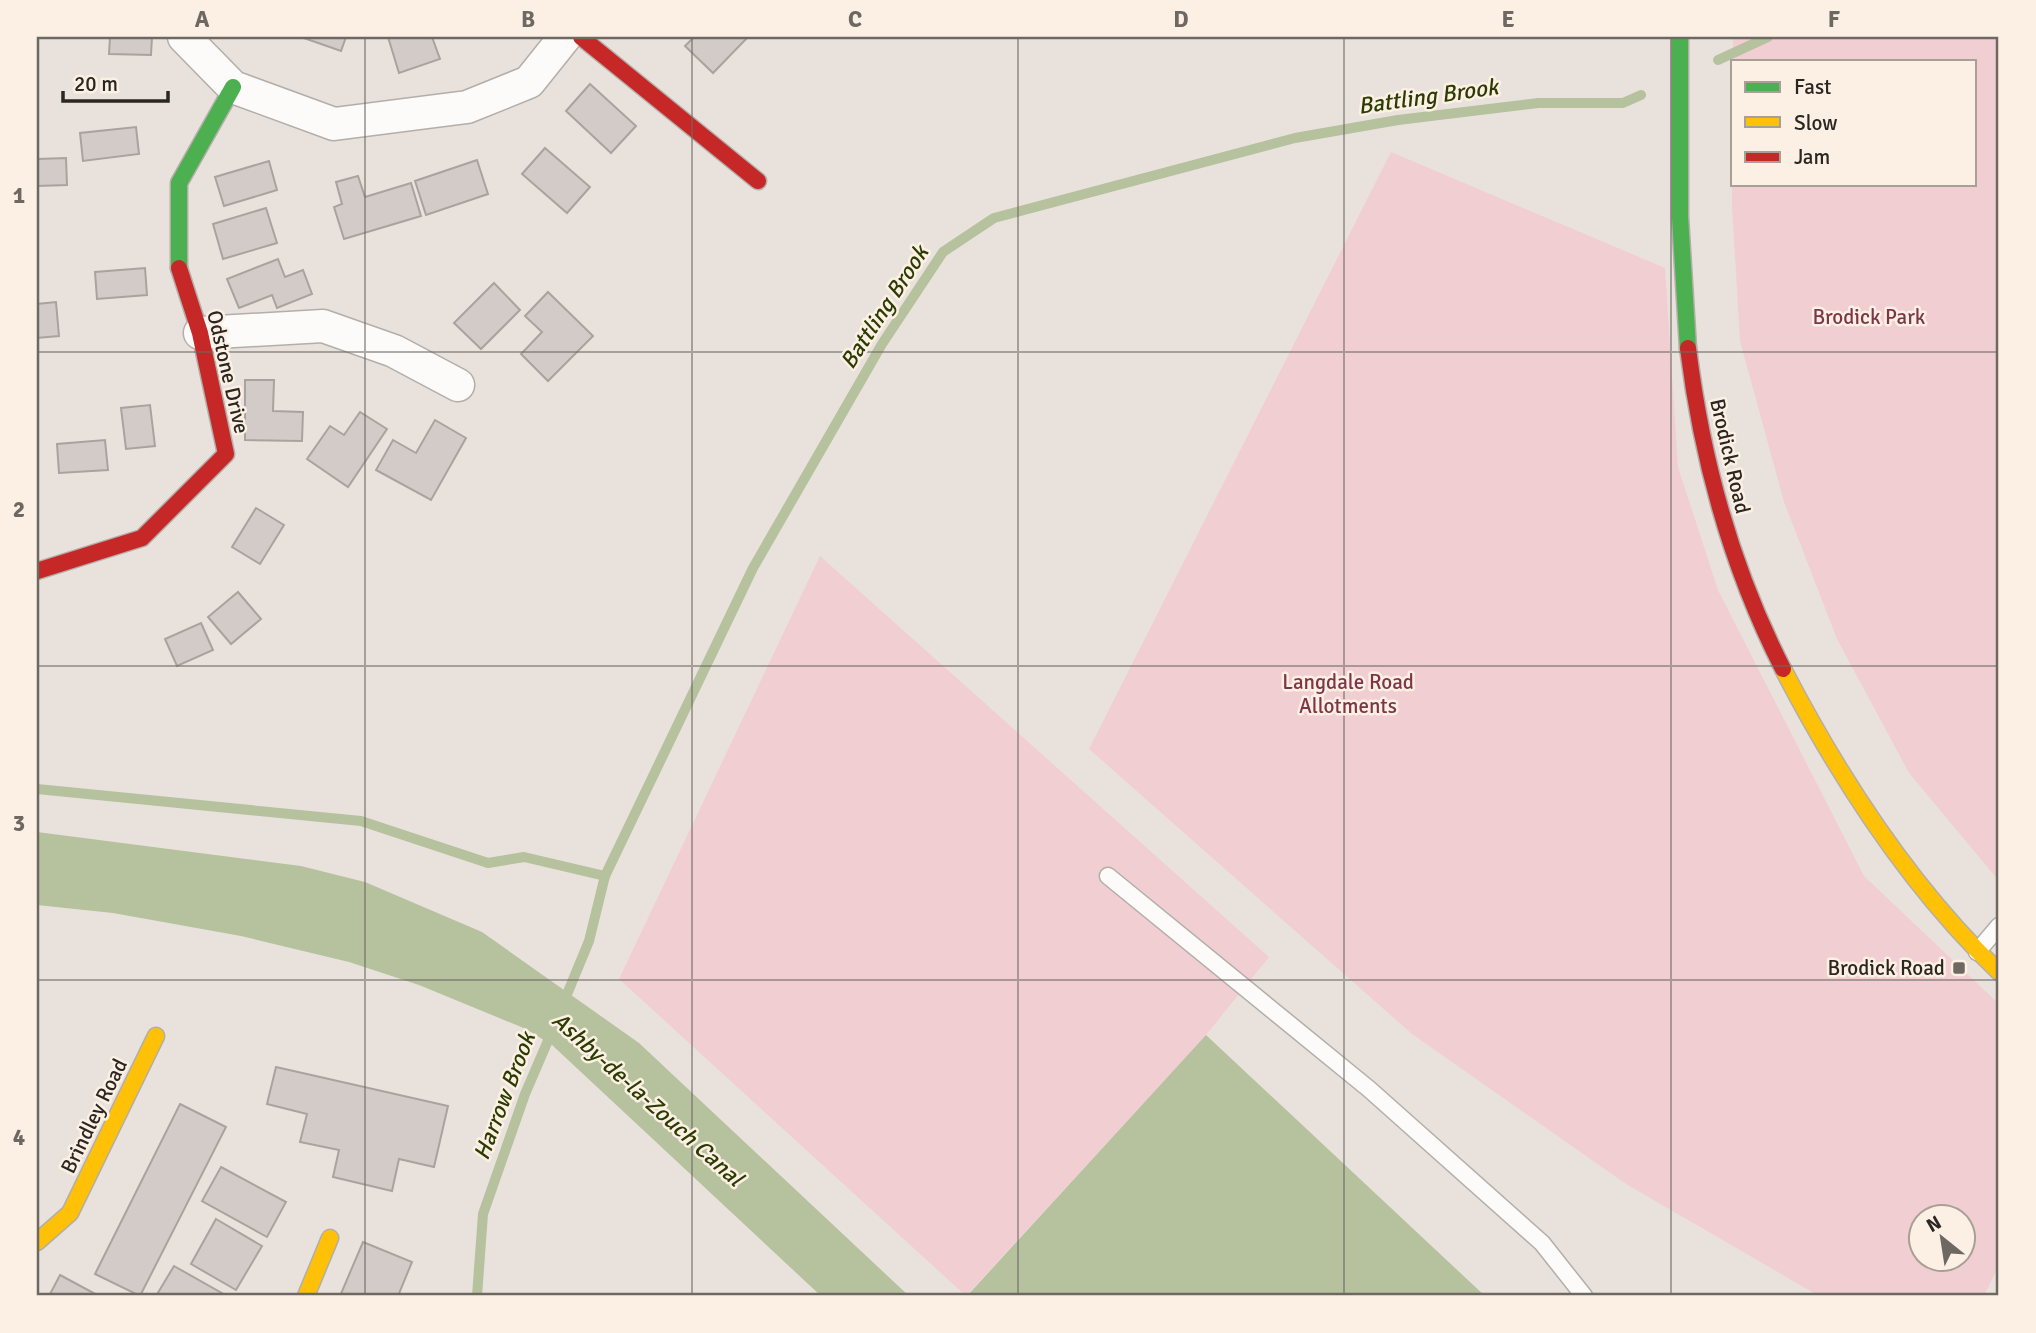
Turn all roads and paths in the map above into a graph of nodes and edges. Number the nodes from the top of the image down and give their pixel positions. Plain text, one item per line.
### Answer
1 (184, 37) edge
2 (565, 37) edge
3 (581, 37) edge
4 (1680, 37) edge
5 (233, 87) junction
6 (758, 181) dead end
7 (200, 333) junction
8 (458, 385) dead end
9 (37, 571) edge
10 (1108, 876) dead end
11 (1999, 926) edge
12 (1977, 952) junction
13 (1999, 972) edge
14 (156, 1036) dead end
15 (330, 1238) dead end
16 (37, 1242) edge
17 (306, 1296) edge
18 (1584, 1296) edge

1 - 5 street
2 - 5 street
3 - 6 street
4 - 12 street, Brodick Road
5 - 7 street, Odstone Drive
7 - 8 street
7 - 9 street, Odstone Drive
10 - 18 lane
11 - 12 lane
12 - 13 street, Brodick Road
14 - 16 street, Brindley Road
15 - 17 street

